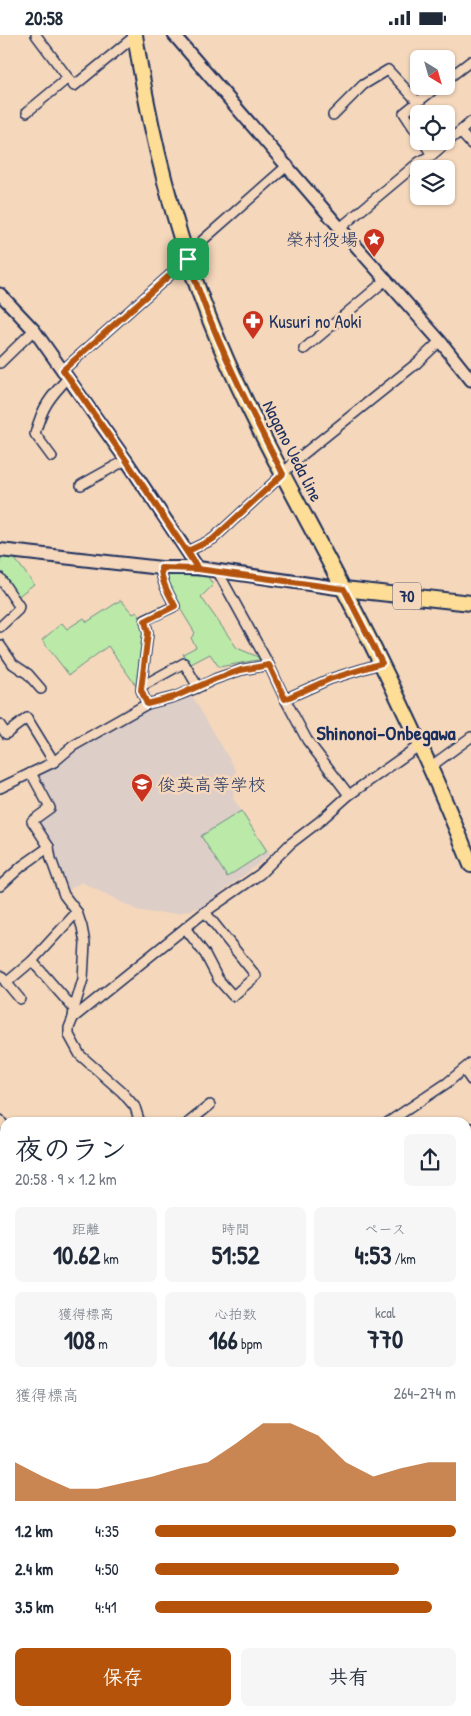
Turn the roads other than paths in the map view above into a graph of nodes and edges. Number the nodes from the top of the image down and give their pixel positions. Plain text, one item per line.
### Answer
1 (36, 35) edge
2 (174, 35) edge
3 (135, 36) edge
4 (471, 61) edge
5 (455, 73) edge
6 (68, 78) junction
7 (427, 95) edge
8 (418, 102) junction
9 (414, 105) edge
10 (410, 108) edge
11 (27, 112) dead end
12 (333, 115) dead end
13 (410, 122) edge
14 (471, 122) edge
15 (460, 132) junction
16 (471, 144) edge
17 (429, 150) edge
18 (432, 155) junction
19 (288, 165) junction
20 (340, 228) junction
21 (188, 259) junction
22 (387, 279) junction
23 (0, 294) edge
24 (34, 330) junction
25 (440, 341) junction
26 (304, 349) dead end
27 (0, 363) edge
28 (66, 374) junction
29 (471, 380) edge
30 (52, 457) dead end
31 (126, 460) junction
32 (283, 474) junction
33 (81, 485) dead end
34 (0, 550) edge
35 (188, 551) junction
36 (161, 568) junction
37 (198, 569) junction
38 (218, 572) junction
39 (0, 578) edge
40 (344, 589) junction
41 (471, 603) edge
42 (0, 627) edge
43 (0, 645) edge
44 (382, 663) junction
45 (269, 665) junction
46 (195, 682) dead end
47 (142, 686) junction
48 (41, 689) dead end
49 (285, 699) junction
50 (147, 704) junction
51 (0, 725) edge
52 (471, 737) edge
53 (420, 745) junction
54 (54, 762) junction
55 (430, 767) junction
56 (32, 773) junction
57 (0, 788) edge
58 (349, 795) junction
59 (48, 847) junction
60 (471, 865) edge
61 (0, 886) edge
62 (77, 912) junction
63 (205, 912) junction
64 (185, 928) junction
65 (32, 961) junction
66 (0, 975) edge
67 (6, 983) junction
68 (20, 999) dead end
69 (73, 1013) junction
70 (471, 1063) edge
71 (464, 1070) junction
72 (471, 1080) edge
73 (210, 1105) dead end
74 (138, 1117) edge
75 (195, 1117) edge
76 (396, 1117) edge

1 - 6 street
2 - 19 street
3 - 6 street
3 - 21 main road, Nagano Ueda line
4 - 5 street
6 - 11 street
7 - 8 street
8 - 9 street
8 - 12 street
10 - 13 street
14 - 15 street
15 - 16 street
15 - 18 street
17 - 18 street
18 - 20 street
19 - 20 street
19 - 21 street
20 - 22 street
21 - 28 street
21 - 32 main road, Nagano Ueda line
22 - 25 street
22 - 26 street
23 - 24 street
24 - 27 street
24 - 28 street
25 - 29 street
25 - 32 street
28 - 30 street
28 - 31 street
31 - 33 street
31 - 35 street
32 - 35 street
32 - 40 main road, Nagano Ueda line
34 - 36 main road
35 - 37 street
36 - 37 main road
36 - 47 street
37 - 38 main road
38 - 40 main road
38 - 45 street
39 - 42 street
40 - 41 main road, 70
40 - 44 main road, Nagano Ueda line
43 - 48 street
44 - 49 street
44 - 53 main road, Nagano Ueda line
45 - 49 street
45 - 50 street
46 - 47 street
47 - 50 street
49 - 58 street
50 - 54 street
51 - 54 street
52 - 55 street
53 - 55 main road, Nagano Ueda line
53 - 58 street
54 - 56 street
55 - 60 main road, Nagano Ueda line
56 - 57 street
56 - 59 street
58 - 63 street
59 - 61 street
59 - 62 street
62 - 65 street
62 - 69 street
63 - 64 street
63 - 64 street
64 - 69 street
65 - 67 street
65 - 69 street
66 - 67 street
67 - 68 street
69 - 74 street
70 - 71 street
71 - 72 street
71 - 76 street
73 - 75 street

